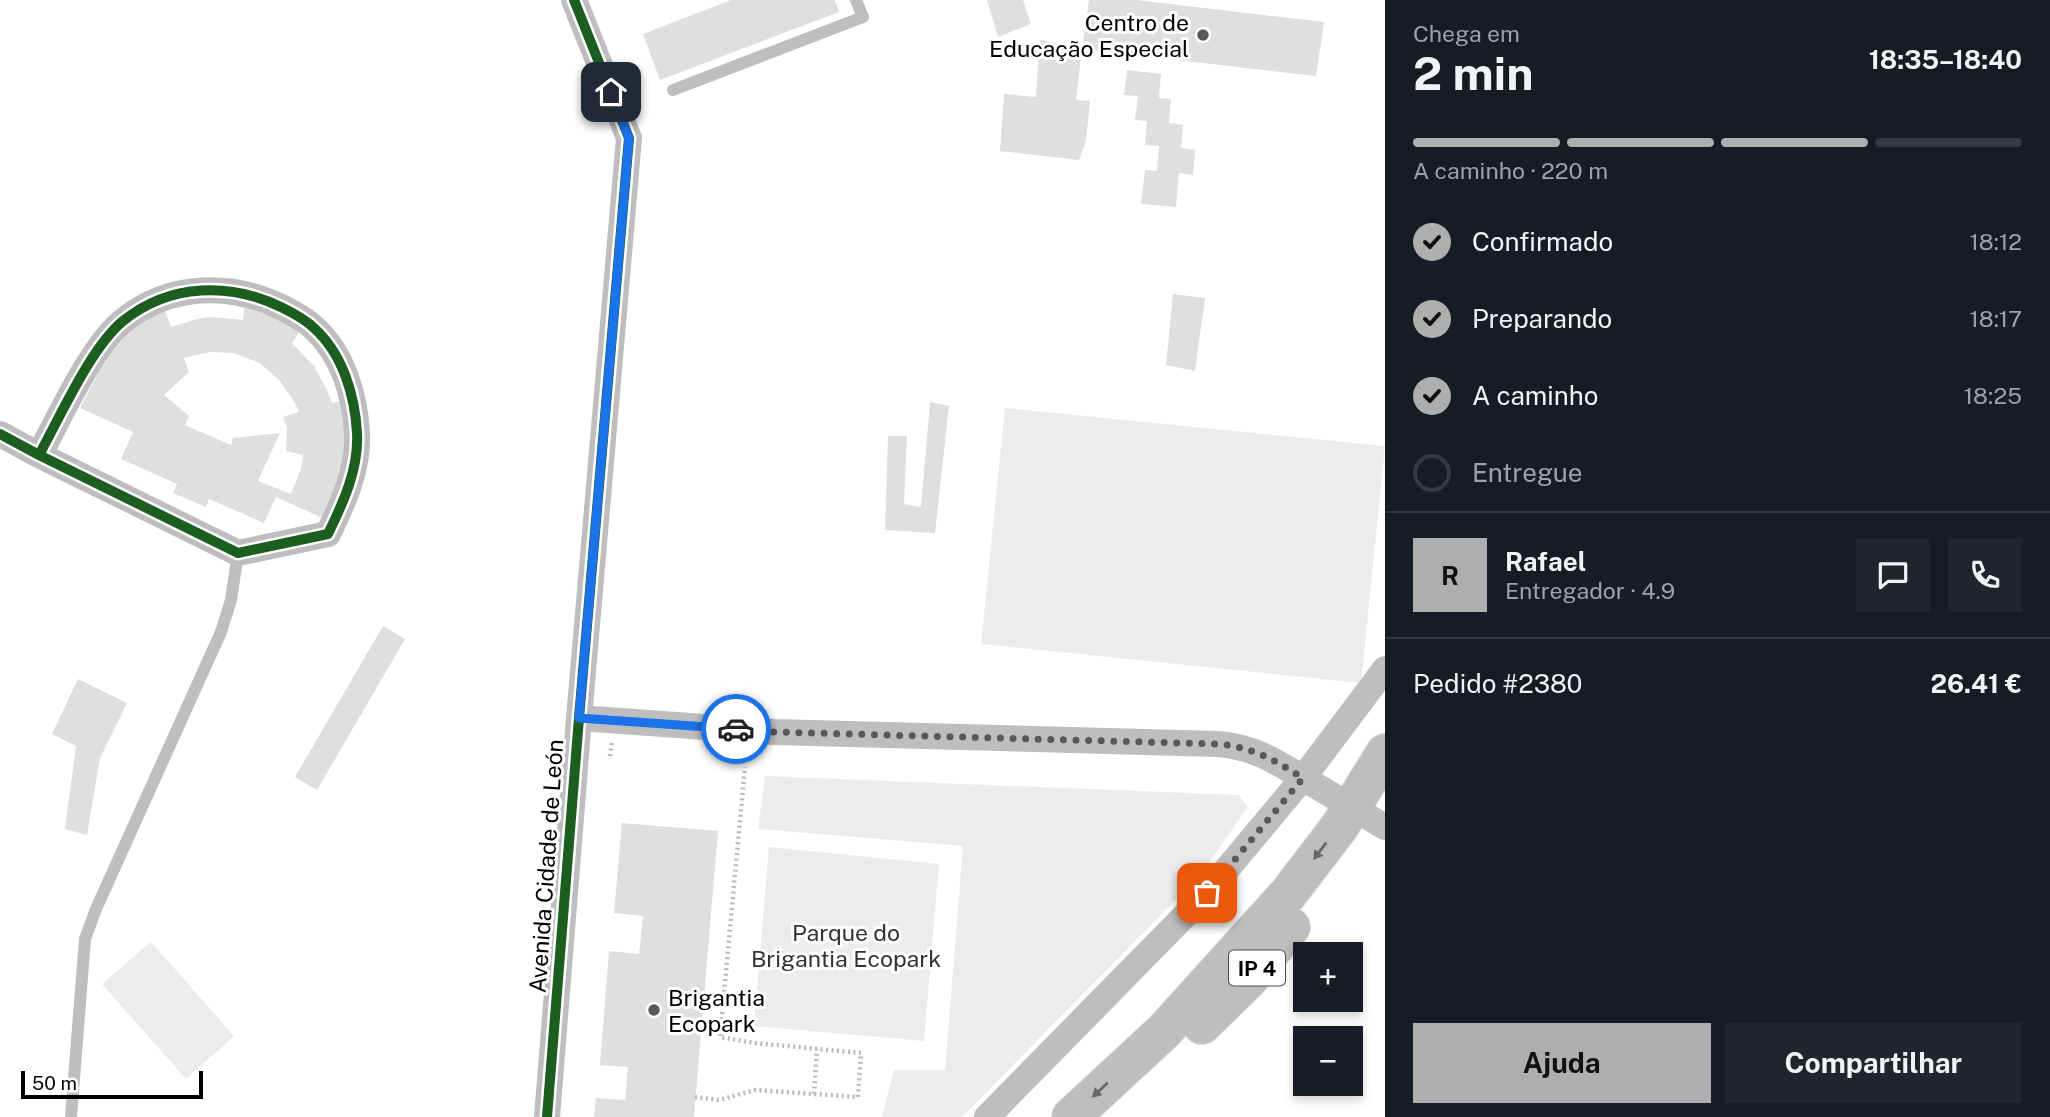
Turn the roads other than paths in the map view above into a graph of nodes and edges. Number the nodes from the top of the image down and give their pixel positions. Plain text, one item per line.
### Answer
1 (575, 0) edge
2 (856, 0) edge
3 (673, 90) dead end
4 (0, 433) edge
5 (39, 455) junction
6 (239, 553) junction
7 (1385, 669) edge
8 (579, 718) junction
9 (1385, 753) edge
10 (1303, 778) junction
11 (1385, 801) edge
12 (1385, 827) edge
13 (71, 1117) edge
14 (547, 1117) edge
15 (987, 1117) edge
16 (1071, 1117) edge
17 (1108, 1117) edge

1 - 8 street, Avenida Cidade de León
2 - 3 lane
4 - 5 street
5 - 6 street
5 - 6 street
6 - 13 lane
7 - 10 street
8 - 10 street
8 - 14 street, Avenida Cidade de León
9 -> 16 highway, IP 4
10 - 12 street, bridge
10 - 15 street
11 - 17 highway, IP 4

